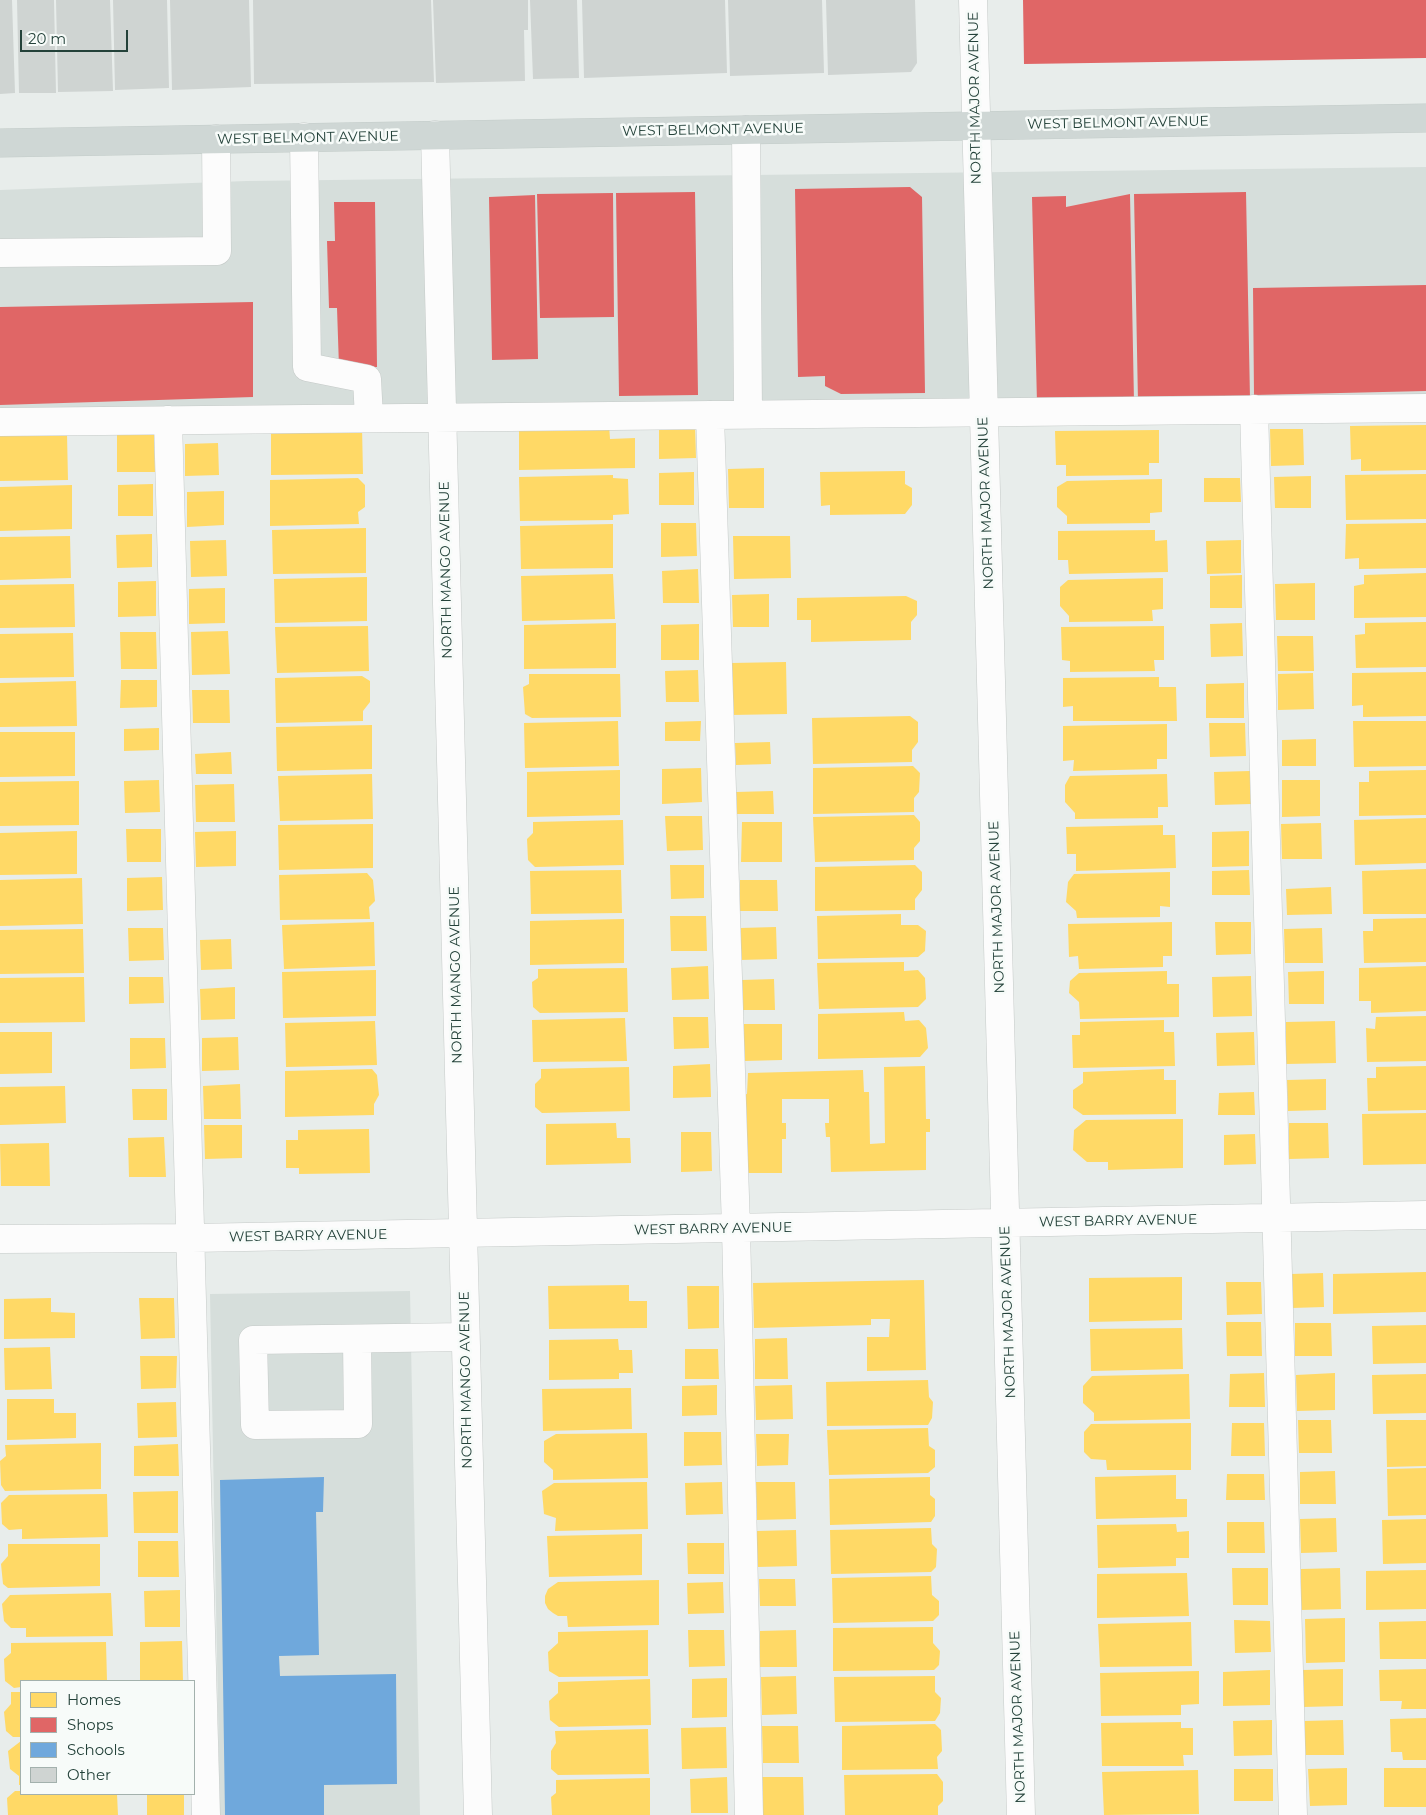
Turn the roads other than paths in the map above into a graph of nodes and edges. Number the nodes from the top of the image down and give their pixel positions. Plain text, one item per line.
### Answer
1 (973, 0) edge
2 (1426, 118) edge
3 (976, 126) junction
4 (746, 130) junction
5 (435, 135) junction
6 (304, 138) junction
7 (216, 139) junction
8 (0, 143) edge
9 (0, 253) edge
10 (1426, 408) edge
11 (1254, 409) junction
12 (984, 412) junction
13 (748, 414) junction
14 (710, 415) junction
15 (369, 418) junction
16 (442, 418) junction
17 (168, 420) junction
18 (0, 422) edge
19 (1426, 1215) edge
20 (1277, 1218) junction
21 (1005, 1223) junction
22 (736, 1228) junction
23 (463, 1233) junction
24 (192, 1238) junction
25 (0, 1239) edge
26 (465, 1337) junction
27 (357, 1339) junction
28 (206, 1815) edge
29 (478, 1815) edge
30 (749, 1815) edge
31 (1021, 1815) edge
32 (1292, 1815) edge

1 - 3 street, NORTH MAJOR AVENUE
2 - 3 main road, WEST BELMONT AVENUE
3 - 4 main road, WEST BELMONT AVENUE
3 - 12 street, NORTH MAJOR AVENUE
4 - 5 main road, WEST BELMONT AVENUE
4 - 13 street
5 - 6 main road, WEST BELMONT AVENUE
5 - 16 street, NORTH MANGO AVENUE
6 - 7 main road, WEST BELMONT AVENUE
6 - 15 street
7 - 8 main road, WEST BELMONT AVENUE
7 - 9 street
10 - 11 street
11 - 12 street
11 - 20 street
12 - 13 street
12 - 21 street, NORTH MAJOR AVENUE
13 - 14 street
14 - 16 street
14 - 22 street
15 - 16 street
15 - 17 street
16 - 23 street, NORTH MANGO AVENUE
17 - 18 street
17 - 24 street
19 - 20 street, WEST BARRY AVENUE
20 - 21 street, WEST BARRY AVENUE
20 - 32 street
21 - 22 street, WEST BARRY AVENUE
21 - 31 street, NORTH MAJOR AVENUE
22 - 23 street, WEST BARRY AVENUE
22 - 30 street
23 - 24 street, WEST BARRY AVENUE
23 - 26 street, NORTH MANGO AVENUE
24 - 25 street, WEST BARRY AVENUE
24 - 28 street
26 - 27 street
26 - 29 street, NORTH MANGO AVENUE
27 - 27 street

